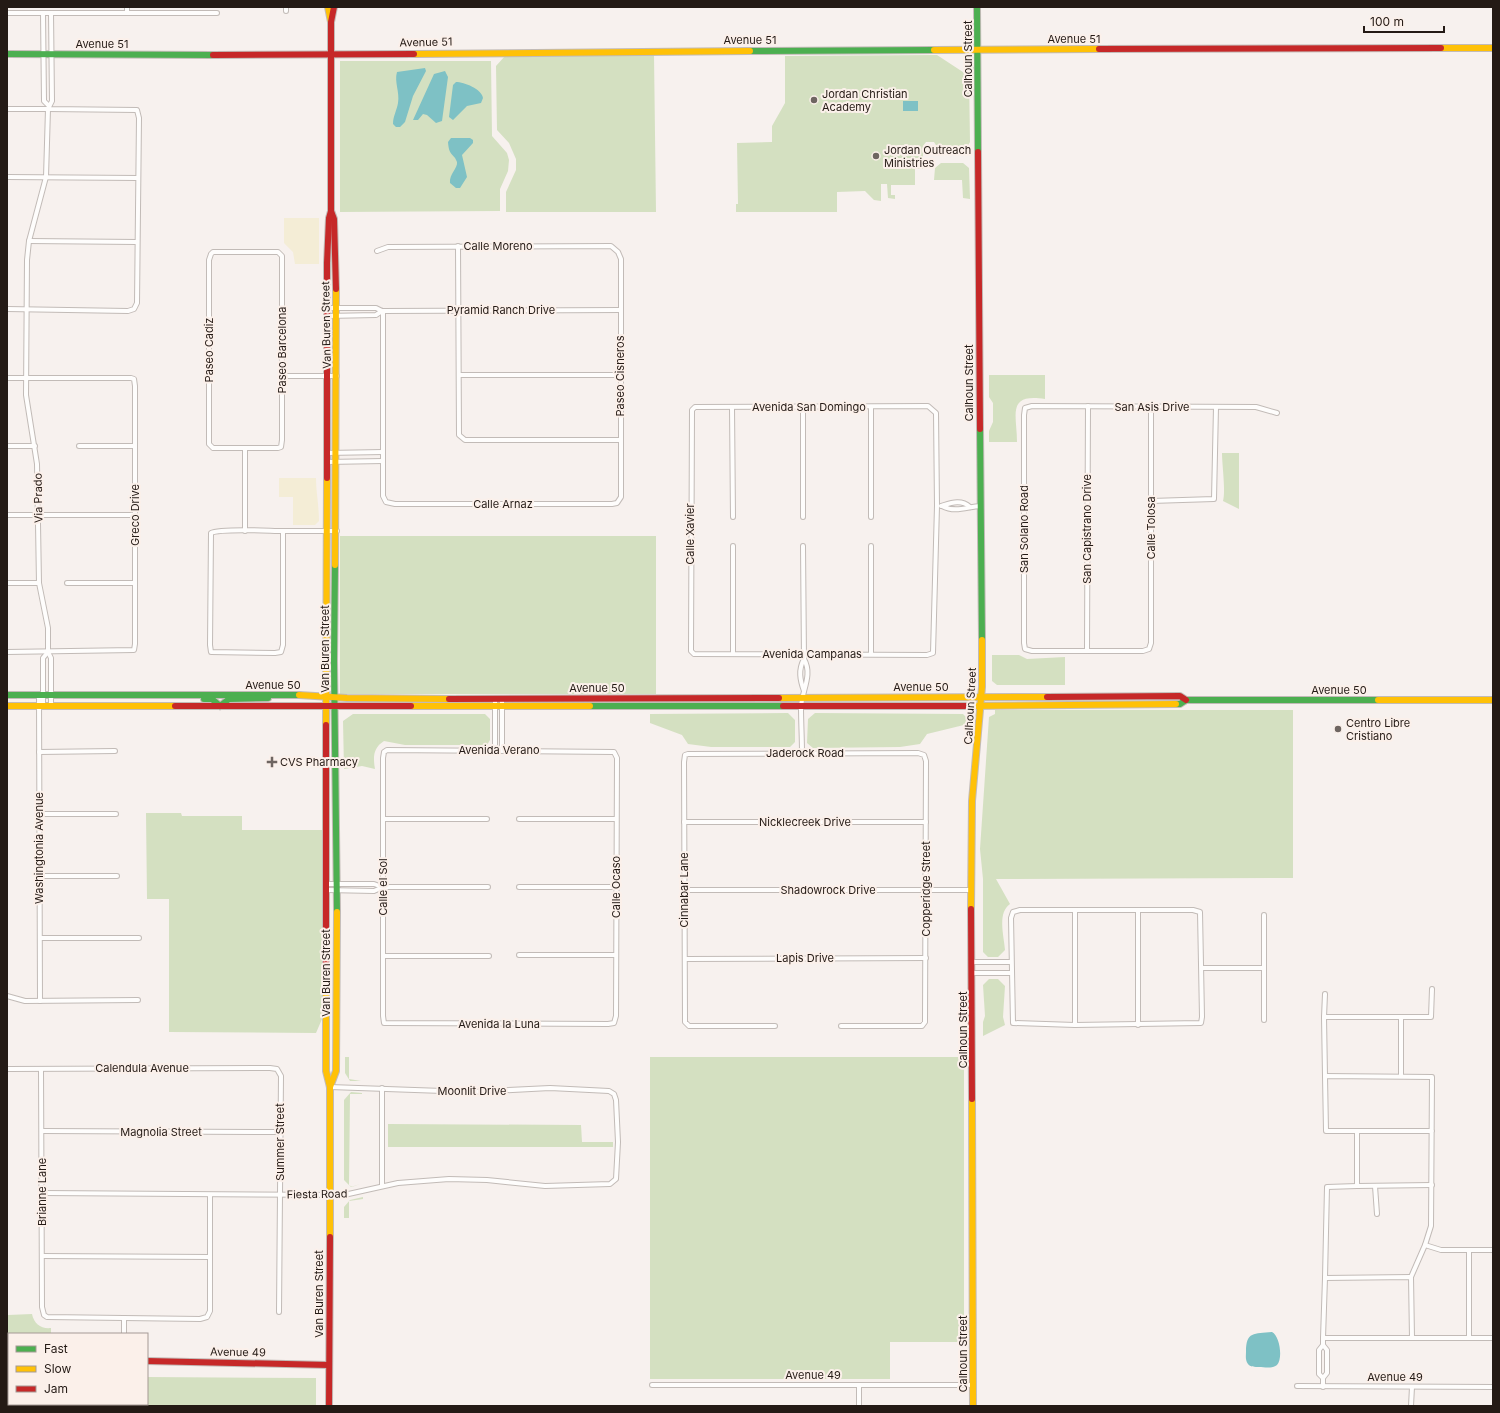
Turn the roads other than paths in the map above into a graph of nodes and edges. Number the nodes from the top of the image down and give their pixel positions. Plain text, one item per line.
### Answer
1 (127, 7) edge
2 (328, 7) edge
3 (334, 7) edge
4 (978, 7) edge
5 (7, 13) edge
6 (43, 13) junction
7 (51, 13) junction
8 (127, 13) junction
9 (217, 13) dead end
10 (331, 22) junction
11 (1493, 48) edge
12 (978, 49) junction
13 (7, 54) edge
14 (43, 54) junction
15 (51, 54) junction
16 (332, 54) junction
17 (48, 107) junction
18 (7, 109) edge
19 (7, 177) edge
20 (46, 177) junction
21 (138, 178) junction
22 (331, 211) junction
23 (29, 242) junction
24 (137, 242) junction
25 (458, 246) junction
26 (377, 251) dead end
27 (618, 252) joint
28 (281, 254) joint
29 (327, 308) junction
30 (337, 308) junction
31 (7, 309) edge
32 (26, 309) junction
33 (621, 310) junction
34 (382, 311) junction
35 (458, 311) junction
36 (327, 316) junction
37 (337, 316) junction
38 (620, 375) junction
39 (282, 376) junction
40 (327, 376) junction
41 (337, 376) junction
42 (459, 376) junction
43 (7, 378) edge
44 (26, 378) junction
45 (1088, 406) junction
46 (1151, 406) junction
47 (732, 407) junction
48 (803, 407) junction
49 (870, 407) junction
50 (1216, 407) junction
51 (1025, 408) joint
52 (1278, 413) dead end
53 (691, 416) joint
54 (620, 440) junction
55 (7, 446) edge
56 (35, 446) junction
57 (79, 446) dead end
58 (135, 446) junction
59 (245, 448) junction
60 (337, 452) junction
61 (383, 452) junction
62 (327, 453) junction
63 (337, 461) junction
64 (383, 461) junction
65 (328, 462) junction
66 (619, 500) joint
67 (1151, 501) junction
68 (936, 506) junction
69 (980, 506) junction
70 (7, 515) edge
71 (38, 515) junction
72 (135, 515) junction
73 (732, 517) dead end
74 (803, 517) dead end
75 (871, 517) dead end
76 (245, 531) junction
77 (283, 531) junction
78 (327, 531) junction
79 (337, 531) junction
80 (733, 546) dead end
81 (804, 546) dead end
82 (871, 546) dead end
83 (7, 583) edge
84 (39, 583) junction
85 (67, 583) dead end
86 (135, 583) junction
87 (691, 651) joint
88 (1087, 651) junction
89 (7, 652) edge
90 (48, 652) junction
91 (733, 654) junction
92 (804, 654) junction
93 (871, 654) junction
94 (804, 659) junction
95 (803, 694) junction
96 (7, 695) edge
97 (41, 695) junction
98 (51, 695) junction
99 (150, 695) junction
100 (282, 695) junction
101 (331, 697) junction
102 (981, 697) junction
103 (498, 699) junction
104 (1186, 700) junction
105 (1493, 700) edge
106 (980, 705) junction
107 (7, 706) edge
108 (41, 706) junction
109 (51, 706) junction
110 (220, 706) junction
111 (327, 706) junction
112 (334, 706) junction
113 (495, 706) junction
114 (502, 706) junction
115 (802, 706) junction
116 (495, 750) junction
117 (502, 750) junction
118 (116, 751) dead end
119 (39, 752) junction
120 (384, 752) joint
121 (614, 752) joint
122 (802, 753) junction
123 (685, 755) joint
124 (924, 755) joint
125 (39, 814) junction
126 (116, 814) dead end
127 (383, 819) junction
128 (487, 819) dead end
129 (519, 819) dead end
130 (616, 819) junction
131 (684, 822) junction
132 (926, 822) junction
133 (40, 876) junction
134 (118, 876) dead end
135 (327, 887) junction
136 (336, 887) junction
137 (383, 887) junction
138 (488, 887) dead end
139 (519, 887) dead end
140 (616, 887) junction
141 (684, 890) junction
142 (926, 890) junction
143 (972, 890) junction
144 (1074, 910) junction
145 (1138, 910) junction
146 (1264, 915) dead end
147 (40, 938) junction
148 (139, 938) dead end
149 (616, 955) junction
150 (383, 956) junction
151 (489, 956) dead end
152 (519, 956) dead end
153 (926, 958) junction
154 (685, 959) junction
155 (972, 962) junction
156 (1011, 962) junction
157 (1202, 968) junction
158 (1264, 968) junction
159 (972, 973) junction
160 (1011, 973) junction
161 (1432, 989) dead end
162 (1324, 994) dead end
163 (7, 996) edge
164 (138, 1000) dead end
165 (40, 1001) junction
166 (1324, 1017) junction
167 (1402, 1017) junction
168 (1264, 1020) dead end
169 (384, 1023) joint
170 (614, 1023) joint
171 (1075, 1025) junction
172 (1138, 1025) junction
173 (775, 1026) dead end
174 (840, 1026) dead end
175 (7, 1069) edge
176 (42, 1069) junction
177 (277, 1069) joint
178 (1325, 1076) junction
179 (1401, 1076) junction
180 (330, 1087) junction
181 (382, 1088) junction
182 (42, 1131) junction
183 (1357, 1131) junction
184 (1432, 1131) junction
185 (280, 1132) junction
186 (614, 1182) joint
187 (382, 1186) junction
188 (1357, 1186) junction
189 (1375, 1186) junction
190 (1432, 1186) junction
191 (42, 1193) junction
192 (210, 1195) junction
193 (280, 1195) junction
194 (329, 1195) junction
195 (1376, 1214) dead end
196 (1425, 1245) junction
197 (1469, 1250) junction
198 (1493, 1250) edge
199 (42, 1256) junction
200 (210, 1257) junction
201 (1411, 1277) junction
202 (1325, 1278) junction
203 (279, 1312) dead end
204 (124, 1318) junction
205 (124, 1333) edge
206 (1323, 1338) junction
207 (1412, 1338) junction
208 (1469, 1338) junction
209 (1493, 1338) edge
210 (1323, 1345) junction
211 (1319, 1360) junction
212 (1327, 1360) junction
213 (148, 1361) edge
214 (329, 1365) junction
215 (1323, 1378) junction
216 (652, 1385) dead end
217 (858, 1385) junction
218 (973, 1385) junction
219 (1297, 1386) dead end
220 (1323, 1387) junction
221 (1412, 1387) junction
222 (1493, 1387) edge
223 (329, 1406) edge
224 (858, 1406) edge
225 (973, 1406) edge
226 (1411, 1406) edge

1 - 8 street
2 - 10 street, Van Buren Street
3 - 10 street, Van Buren Street
4 - 12 street, Calhoun Street
5 - 6 street
6 - 7 street
6 - 14 street
7 - 8 street
7 - 15 street
8 - 9 street
10 - 16 street, Van Buren Street
11 - 12 street, Avenue 51
12 - 16 street, Avenue 51
12 - 69 street, Calhoun Street
13 - 14 street, Avenue 51
14 - 15 street, Avenue 51
14 - 17 street
15 - 16 street, Avenue 51
15 - 17 street
16 - 22 street, Van Buren Street
17 - 18 street
17 - 20 street, Via Prado
17 - 21 street
19 - 20 street
20 - 21 street
20 - 23 street, Via Prado
21 - 24 street
22 - 29 street, Van Buren Street
22 - 30 street, Van Buren Street
23 - 24 street
23 - 32 street, Via Prado
24 - 32 street
25 - 26 street, Calle Moreno
25 - 27 street, Calle Moreno
25 - 35 street
27 - 33 street, Paseo Cisneros
28 - 39 street, Paseo Barcelona
28 - 59 street, Paseo Cadiz
29 - 30 street, Pyramid Ranch Drive
29 - 36 street, Van Buren Street
30 - 34 street, Pyramid Ranch Drive
30 - 37 street, Van Buren Street
31 - 32 street
32 - 44 street, Via Prado
33 - 35 street, Pyramid Ranch Drive
33 - 38 street, Paseo Cisneros
34 - 35 street, Pyramid Ranch Drive
34 - 37 street, Pyramid Ranch Drive
34 - 61 street
35 - 42 street
36 - 37 street, Pyramid Ranch Drive
36 - 40 street, Van Buren Street
37 - 41 street, Van Buren Street
38 - 42 street
38 - 54 street, Paseo Cisneros
39 - 40 street
39 - 59 street, Paseo Barcelona
40 - 41 street
40 - 62 street, Van Buren Street
41 - 60 street, Van Buren Street
42 - 54 street
43 - 44 street
44 - 56 street, Via Prado
44 - 58 street, Greco Drive
45 - 46 street, San Asis Drive
45 - 51 street, San Asis Drive
45 - 88 street, San Capistrano Drive
46 - 50 street, San Asis Drive
46 - 67 street, Calle Tolosa
47 - 48 street, Avenida San Domingo
47 - 53 street, Avenida San Domingo
47 - 73 street
48 - 49 street, Avenida San Domingo
48 - 74 street
49 - 68 street, Avenida San Domingo
49 - 75 street
50 - 52 street, San Asis Drive
50 - 67 street
51 - 88 street, San Solano Road
53 - 87 street, Calle Xavier
54 - 66 street, Paseo Cisneros
55 - 56 street
56 - 71 street, Via Prado
57 - 58 street
58 - 72 street, Greco Drive
59 - 76 street
60 - 61 street
60 - 62 street
60 - 63 street, Van Buren Street
61 - 64 street
62 - 65 street, Van Buren Street
63 - 64 street
63 - 65 street
63 - 79 street, Van Buren Street
64 - 66 street, Calle Arnaz
65 - 78 street, Van Buren Street
67 - 88 street, Calle Tolosa
68 - 69 street
68 - 93 street, Avenida Campanas
69 - 102 street, Calhoun Street
70 - 71 street
71 - 72 street
71 - 84 street, Via Prado
72 - 86 street, Greco Drive
76 - 77 street
76 - 77 street
77 - 78 street
78 - 79 street
78 - 101 street, Van Buren Street
79 - 101 street, Van Buren Street
80 - 91 street
81 - 92 street
82 - 93 street
83 - 84 street
84 - 90 street, Via Prado
85 - 86 street
86 - 90 street, Greco Drive
87 - 91 street, Avenida Campanas
89 - 90 street
90 - 97 street, Via Prado
90 - 98 street, Via Prado
91 - 92 street, Avenida Campanas
92 - 93 street, Avenida Campanas
92 - 94 street
94 - 95 street
94 - 95 street
95 - 102 street, Avenue 50
95 - 103 street, Avenue 50
95 - 115 street
96 - 97 street, Avenue 50
97 - 98 street, Avenue 50
97 - 108 street, Washingtonia Avenue
98 - 99 street, Avenue 50
98 - 109 street, Via Prado
99 - 100 street, Avenue 50
99 - 110 street
100 - 101 street, Avenue 50
100 - 110 street
101 - 103 street, Avenue 50
101 - 111 street, Van Buren Street
101 - 112 street, Van Buren Street
102 - 104 street, Avenue 50
102 - 106 street, Calhoun Street
103 - 113 street
103 - 114 street
104 - 105 street, Avenue 50
104 - 106 street, Avenue 50
106 - 115 street, Avenue 50
106 - 143 street, Calhoun Street
107 - 108 street, Avenue 50
108 - 109 street, Avenue 50
108 - 119 street, Washingtonia Avenue
109 - 110 street, Avenue 50
110 - 111 street, Avenue 50
111 - 112 street, Avenue 50
111 - 135 street, Van Buren Street
112 - 113 street, Avenue 50
112 - 136 street, Van Buren Street
113 - 114 street, Avenue 50
113 - 116 street
114 - 115 street, Avenue 50
114 - 117 street
115 - 122 street
116 - 117 street, Avenida Verano
116 - 120 street, Avenida Verano
117 - 121 street, Avenida Verano
118 - 119 street
119 - 125 street, Washingtonia Avenue
120 - 127 street, Calle el Sol
121 - 130 street, Calle Ocaso
122 - 123 street, Jaderock Road
122 - 124 street, Jaderock Road
123 - 131 street, Cinnabar Lane
124 - 132 street, Copperidge Street
125 - 126 street
125 - 133 street, Washingtonia Avenue
127 - 128 street
127 - 137 street, Calle el Sol
129 - 130 street
130 - 140 street, Calle Ocaso
131 - 132 street, Nicklecreek Drive
131 - 141 street, Cinnabar Lane
132 - 142 street, Copperidge Street
133 - 134 street
133 - 147 street, Washingtonia Avenue
135 - 136 street
135 - 136 street
135 - 180 street, Van Buren Street
136 - 137 street
136 - 137 street
136 - 180 street, Van Buren Street
137 - 138 street
137 - 150 street, Calle el Sol
139 - 140 street
140 - 149 street, Calle Ocaso
141 - 142 street, Shadowrock Drive
141 - 154 street, Cinnabar Lane
142 - 143 street, Shadowrock Drive
142 - 153 street, Copperidge Street
143 - 155 street, Calhoun Street
144 - 145 street
144 - 156 street
144 - 171 street
145 - 157 street
145 - 172 street
146 - 158 street
147 - 148 street
147 - 165 street, Washingtonia Avenue
149 - 152 street
149 - 170 street, Calle Ocaso
150 - 151 street
150 - 169 street, Calle el Sol
153 - 154 street, Lapis Drive
153 - 174 street, Copperidge Street
154 - 173 street, Cinnabar Lane
155 - 156 street
155 - 159 street, Calhoun Street
156 - 160 street
157 - 158 street
157 - 172 street
158 - 168 street
159 - 160 street
159 - 218 street, Calhoun Street
160 - 171 street
161 - 167 street
162 - 166 street
163 - 165 street
164 - 165 street
166 - 167 street
166 - 178 street
167 - 179 street
169 - 170 street, Avenida la Luna
171 - 172 street
175 - 176 street, Calendula Avenue
176 - 177 street, Calendula Avenue
176 - 182 street, Brianne Lane
177 - 185 street, Summer Street
178 - 179 street
178 - 183 street
179 - 184 street
180 - 181 street, Moonlit Drive
180 - 194 street, Van Buren Street
181 - 186 street, Moonlit Drive
181 - 187 street
182 - 185 street, Magnolia Street
182 - 191 street, Brianne Lane
183 - 184 street
183 - 188 street
184 - 190 street
185 - 193 street, Summer Street
186 - 187 street, Fiesta Road
187 - 194 street, Fiesta Road
188 - 189 street
188 - 202 street
189 - 190 street
189 - 195 street
190 - 196 street
191 - 192 street, Fiesta Road
191 - 199 street, Brianne Lane
192 - 193 street, Fiesta Road
192 - 200 street
193 - 194 street, Fiesta Road
193 - 203 street, Summer Street
194 - 214 street, Van Buren Street
196 - 197 street
196 - 201 street
197 - 198 street
197 - 208 street
199 - 200 street
199 - 204 street, Brianne Lane
200 - 204 street
201 - 202 street
201 - 207 street
202 - 206 street
204 - 205 street
206 - 207 street
206 - 210 street
207 - 208 street
208 - 209 street
210 - 211 street
210 - 212 street
211 - 212 street
211 - 215 street
212 - 215 street
213 - 214 street, Avenue 49
214 - 223 street, Van Buren Street
215 - 220 street
216 - 217 street, Avenue 49
217 - 218 street, Avenue 49
217 - 224 street
218 - 225 street, Calhoun Street
219 - 220 street, Avenue 49
220 - 221 street, Avenue 49
221 - 222 street, Avenue 49
221 - 226 street

